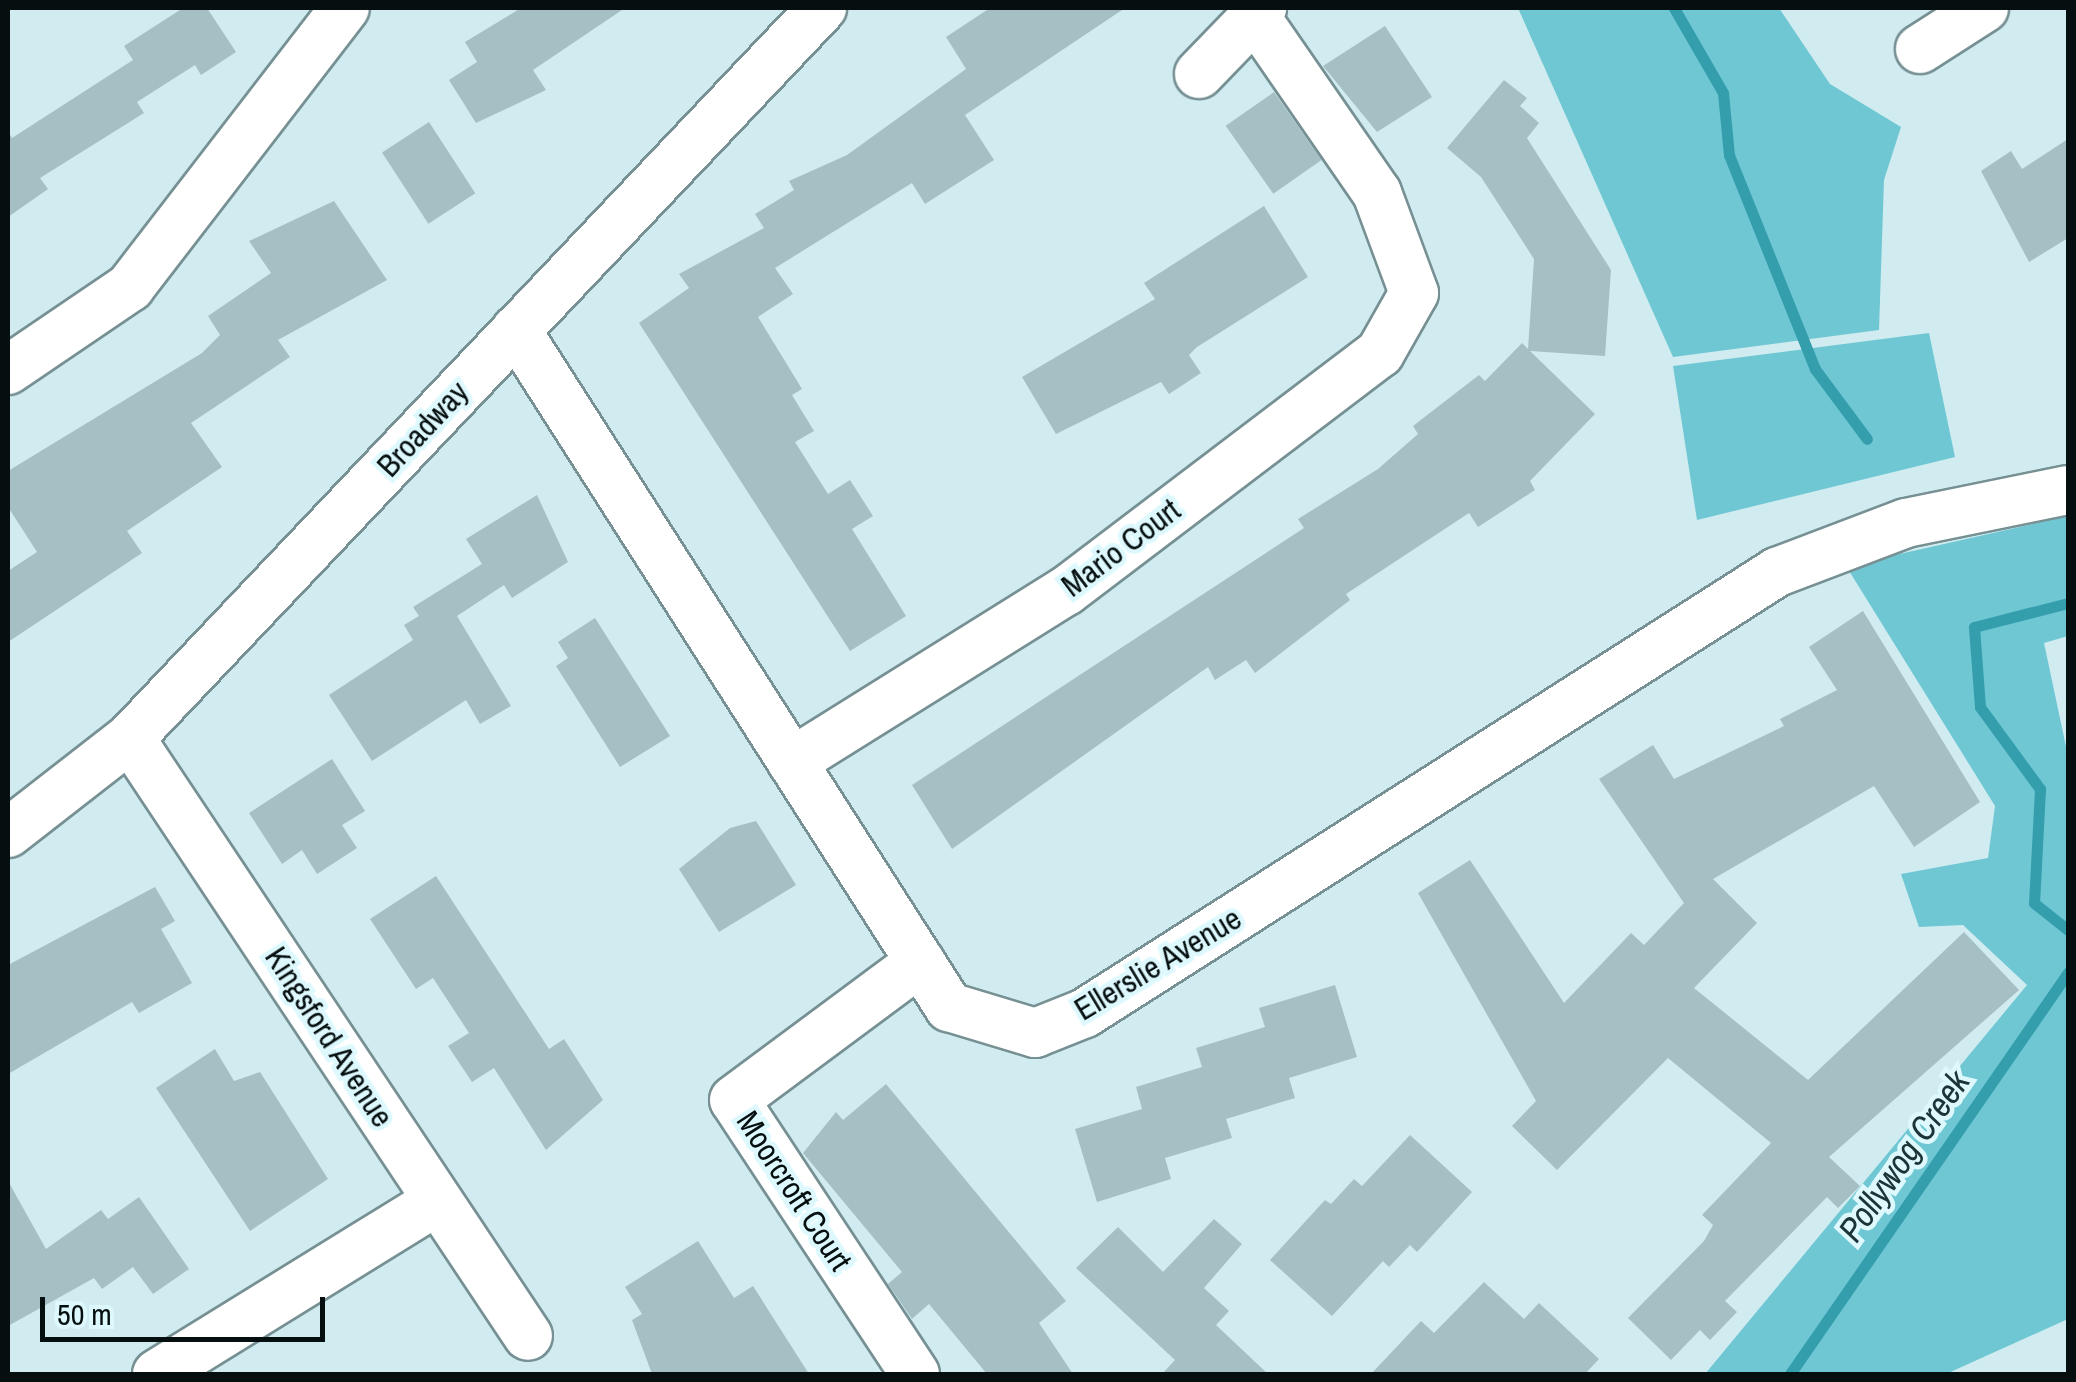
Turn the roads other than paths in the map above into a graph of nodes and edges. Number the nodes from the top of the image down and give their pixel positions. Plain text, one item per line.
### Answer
1 (345, 8) edge
2 (822, 8) edge
3 (1984, 8) edge
4 (1259, 12) edge
5 (1920, 48) dead end
6 (1199, 74) dead end
7 (516, 330) junction
8 (8, 370) edge
9 (2068, 490) edge
10 (130, 738) junction
11 (792, 762) junction
12 (8, 832) edge
13 (920, 962) junction
14 (436, 1200) junction
15 (528, 1336) dead end
16 (157, 1374) edge
17 (914, 1374) edge

1 - 8 street
2 - 7 street, Broadway
3 - 5 street
4 - 6 street
4 - 11 street, Mario Court
7 - 10 street, Broadway
7 - 11 street, Ellerslie Avenue
9 - 13 street, Ellerslie Avenue
10 - 12 street, Broadway
10 - 14 street, Kingsford Avenue
11 - 13 street, Ellerslie Avenue
13 - 17 street, Moorcroft Court
14 - 15 street, Kingsford Avenue
14 - 16 street

